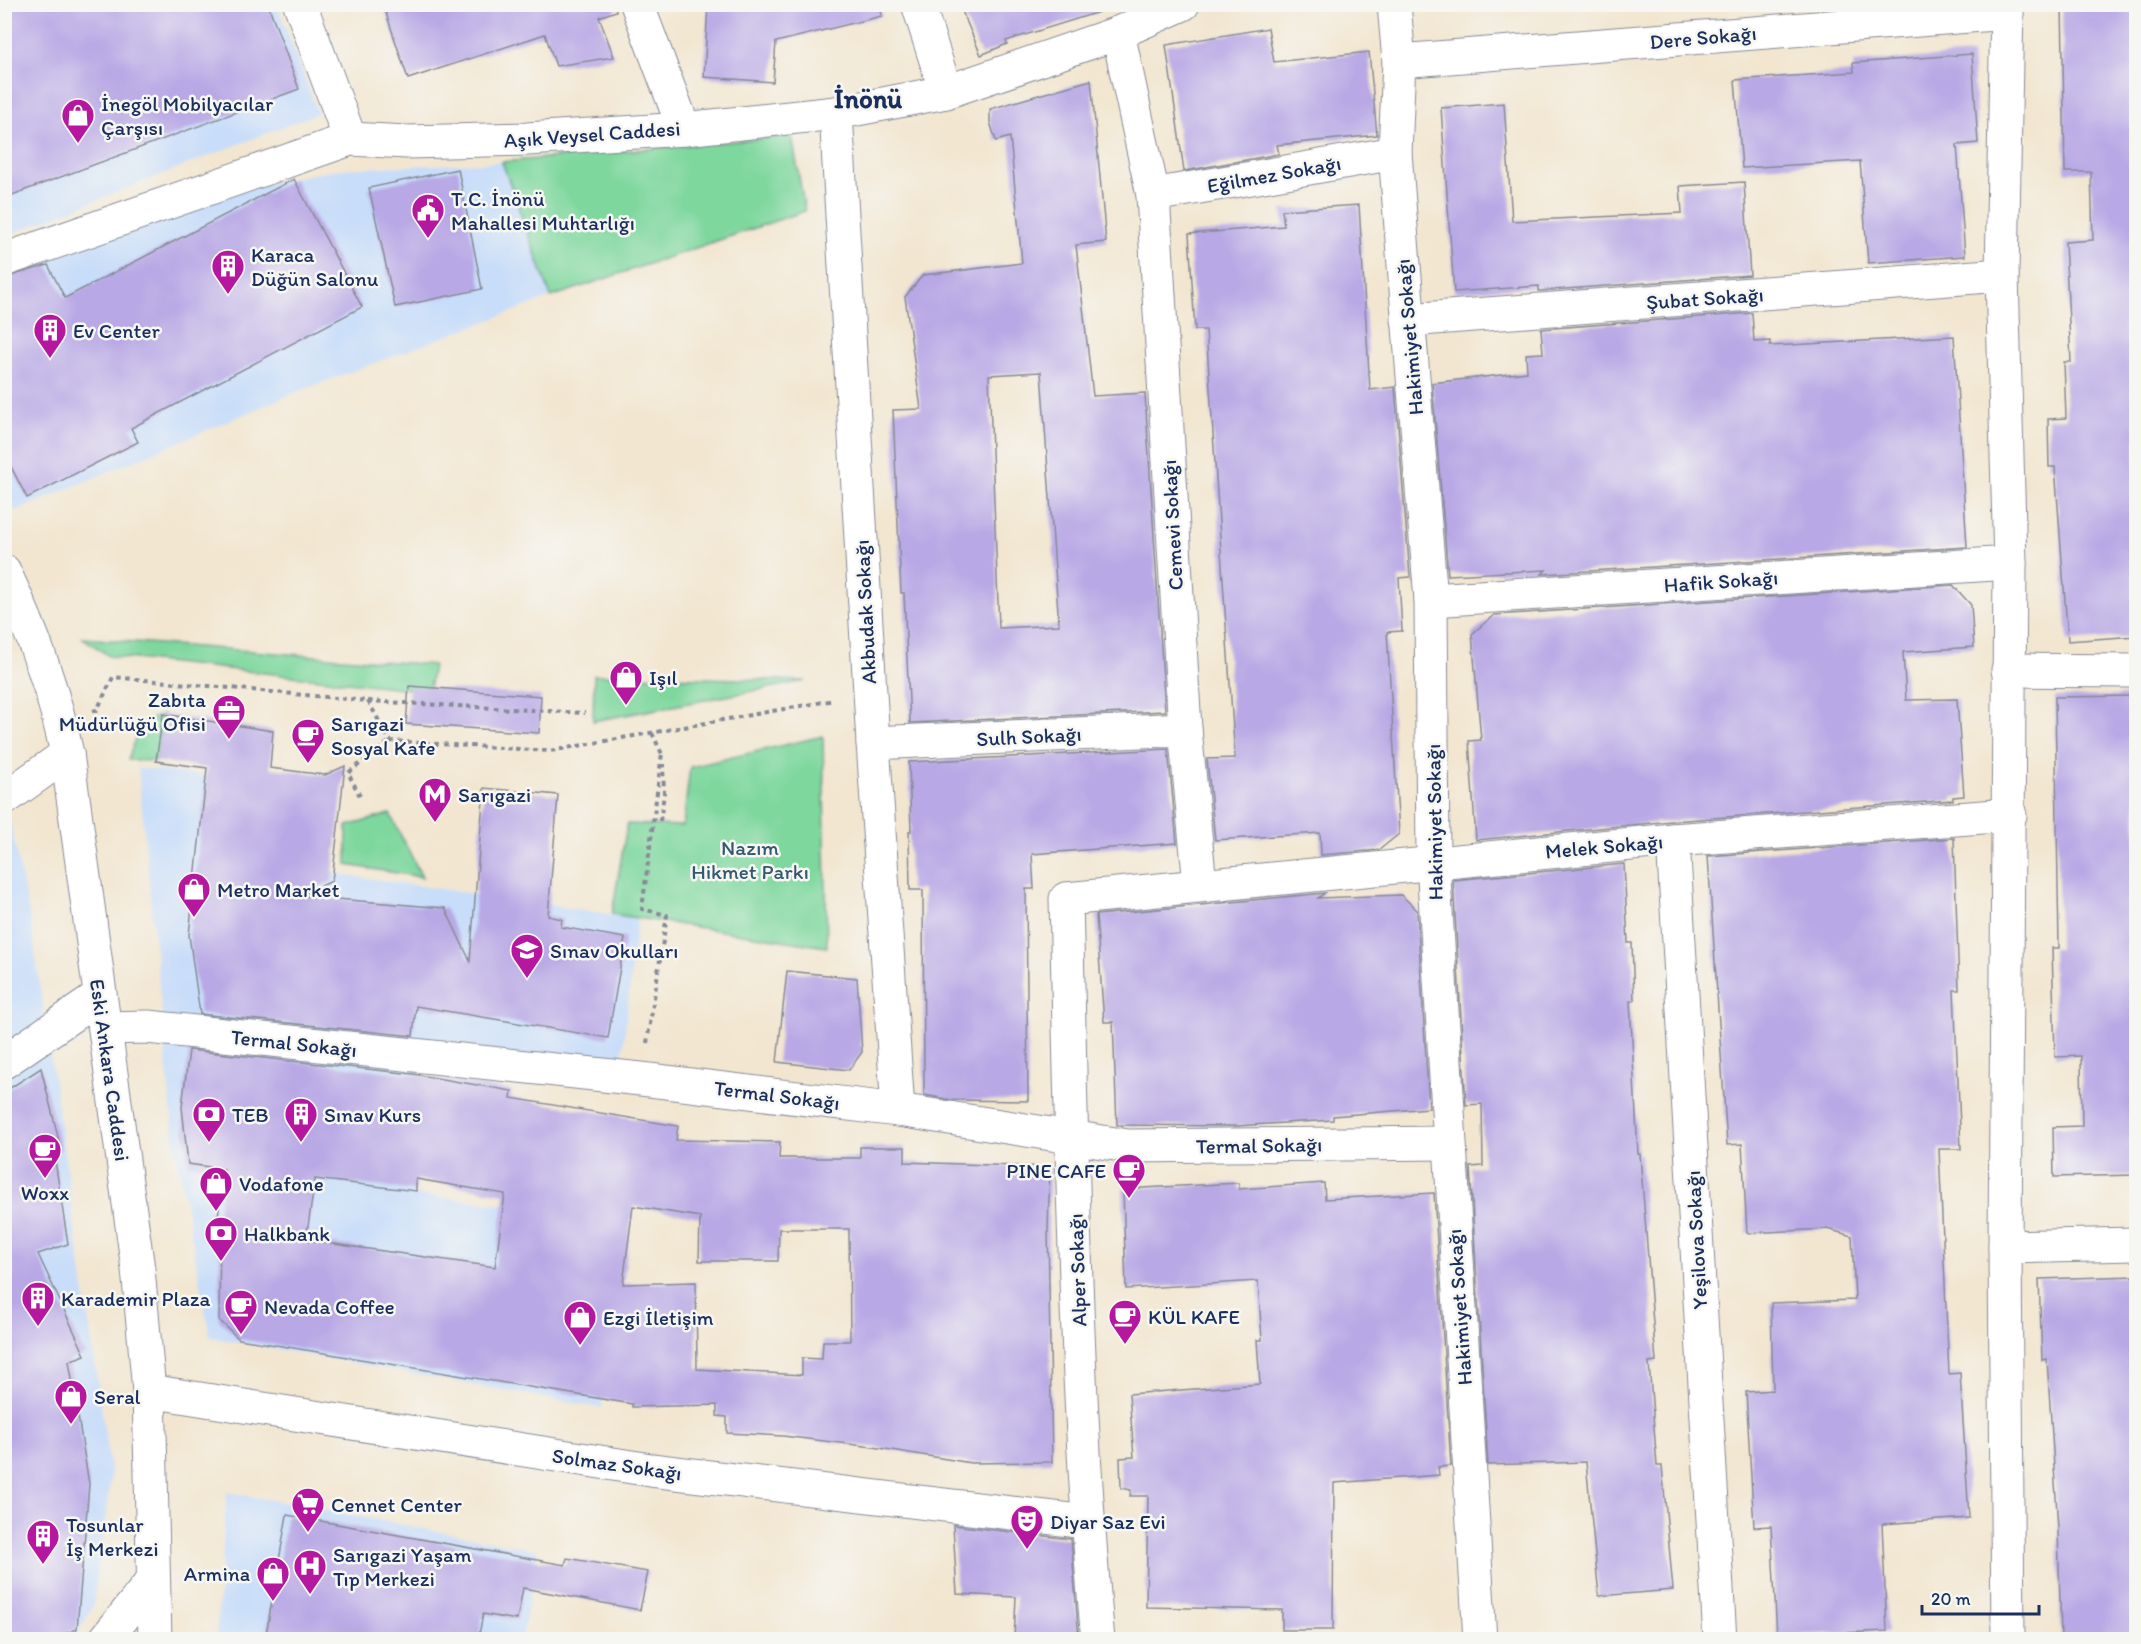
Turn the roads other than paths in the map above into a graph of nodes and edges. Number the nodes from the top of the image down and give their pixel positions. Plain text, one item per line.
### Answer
1 (300, 4) edge
2 (637, 4) edge
3 (918, 4) edge
4 (1183, 4) edge
5 (1394, 4) edge
6 (2007, 9) edge
7 (1118, 33) junction
8 (1399, 61) junction
9 (946, 92) junction
10 (836, 113) junction
11 (684, 129) junction
12 (350, 139) junction
13 (1395, 153) junction
14 (1152, 195) junction
15 (4, 260) edge
16 (2002, 275) junction
17 (1408, 320) junction
18 (2010, 563) junction
19 (4, 572) edge
20 (1431, 600) junction
21 (2007, 669) junction
22 (2136, 671) edge
23 (1185, 729) junction
24 (873, 743) junction
25 (67, 754) junction
26 (4, 799) edge
27 (2010, 815) junction
28 (1673, 840) junction
29 (1433, 862) junction
30 (1200, 885) junction
31 (103, 1012) junction
32 (4, 1062) edge
33 (898, 1110) junction
34 (1072, 1139) junction
35 (1449, 1143) junction
36 (2136, 1245) edge
37 (2005, 1247) junction
38 (149, 1391) junction
39 (1087, 1521) junction
40 (152, 1581) junction
41 (105, 1640) edge
42 (155, 1640) edge
43 (1098, 1640) edge
44 (1480, 1640) edge
45 (1720, 1640) edge
46 (2008, 1640) edge

1 - 12 street
2 - 11 street
3 - 9 street
4 - 7 street, Aşık Veysel Caddesi
5 - 8 street, Hakimiyet Sokağı
6 - 8 street, Dere Sokağı
6 - 16 street
7 - 9 street, Aşık Veysel Caddesi
7 - 14 street, Cemevi Sokağı
8 - 13 street, Hakimiyet Sokağı
9 - 10 street, Aşık Veysel Caddesi
10 - 11 street, Aşık Veysel Caddesi
10 - 24 street, Akbudak Sokağı
11 - 12 street, Aşık Veysel Caddesi
12 - 15 street, Aşık Veysel Caddesi
13 - 14 street, Eğilmez Sokağı
13 - 17 street, Hakimiyet Sokağı
14 - 23 street, Cemevi Sokağı
16 - 17 street, Şubat Sokağı
16 - 18 street
17 - 20 street, Hakimiyet Sokağı
18 - 20 street, Hafik Sokağı
18 - 21 street
19 - 25 street, Eski Ankara Caddesi
20 - 29 street, Hakimiyet Sokağı
21 - 22 street
21 - 27 street
23 - 24 street, Sulh Sokağı
23 - 30 street, Cemevi Sokağı
24 - 33 street, Akbudak Sokağı
25 - 26 street
25 - 31 street, Eski Ankara Caddesi
27 - 28 street, Melek Sokağı
27 - 37 street
28 - 29 street, Melek Sokağı
28 - 45 street, Yeşilova Sokağı
29 - 30 street, Melek Sokağı
29 - 35 street, Hakimiyet Sokağı
30 - 34 street, Alper Sokağı
31 - 32 street
31 - 33 street, Termal Sokağı
31 - 38 street, Eski Ankara Caddesi
33 - 34 street, Termal Sokağı
34 - 35 street, Termal Sokağı
34 - 39 street, Alper Sokağı
35 - 44 street, Hakimiyet Sokağı
36 - 37 street
37 - 46 street
38 - 39 street, Solmaz Sokağı
38 - 40 street, Eski Ankara Caddesi
39 - 43 street, Alper Sokağı
40 - 41 street
40 - 42 street, Eski Ankara Caddesi

